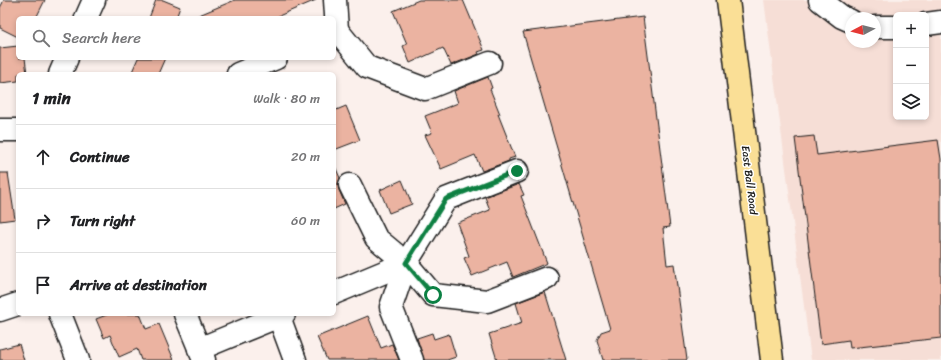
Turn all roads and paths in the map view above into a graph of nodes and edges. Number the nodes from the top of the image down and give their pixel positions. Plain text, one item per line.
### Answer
1 (94, 0) edge
2 (335, 0) edge
3 (728, 0) edge
4 (820, 0) edge
5 (87, 16) edge
6 (336, 16) edge
7 (845, 18) edge
8 (941, 22) edge
9 (929, 24) edge
10 (881, 27) edge
11 (893, 27) edge
12 (336, 31) edge
13 (66, 60) edge
14 (271, 60) edge
15 (490, 63) dead end
16 (61, 72) edge
17 (243, 72) edge
18 (0, 130) edge
19 (16, 130) edge
20 (517, 171) dead end
21 (350, 185) dead end
22 (406, 263) junction
23 (547, 278) dead end
24 (336, 292) edge
25 (16, 305) edge
26 (0, 310) edge
27 (61, 316) edge
28 (186, 316) edge
29 (278, 316) edge
30 (280, 316) edge
31 (202, 354) edge
32 (78, 360) edge
33 (295, 360) edge
34 (412, 360) edge
35 (772, 360) edge

1 - 5 street
2 - 6 street
3 - 35 main road, East Ball Road
4 - 7 street
8 - 9 street
10 - 11 street
12 - 15 street
13 - 16 street
14 - 17 street
18 - 19 street
20 - 22 street
21 - 22 street
22 - 23 street
22 - 24 street
22 - 34 street
25 - 26 street
27 - 32 street
28 - 31 street
29 - 31 street
30 - 33 street

